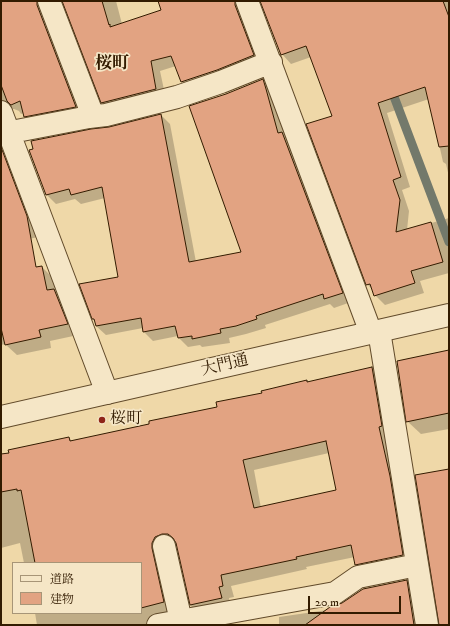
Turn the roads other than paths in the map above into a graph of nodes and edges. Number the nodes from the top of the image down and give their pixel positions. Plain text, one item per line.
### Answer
1 (49, 1) edge
2 (247, 1) edge
3 (271, 62) junction
4 (1, 112) edge
5 (93, 116) junction
6 (5, 133) edge
7 (449, 315) edge
8 (375, 332) junction
9 (107, 393) junction
10 (1, 417) edge
11 (164, 546) dead end
12 (417, 565) junction
13 (181, 620) junction
14 (158, 625) edge
15 (427, 625) edge

1 - 5 street
2 - 3 street
3 - 5 street
3 - 8 street
4 - 6 street
5 - 6 street
6 - 9 street
7 - 8 street, 大門通
8 - 9 street, 大門通
8 - 12 street
9 - 10 street, 大門通
11 - 13 street
12 - 13 street
12 - 15 street
13 - 14 street

